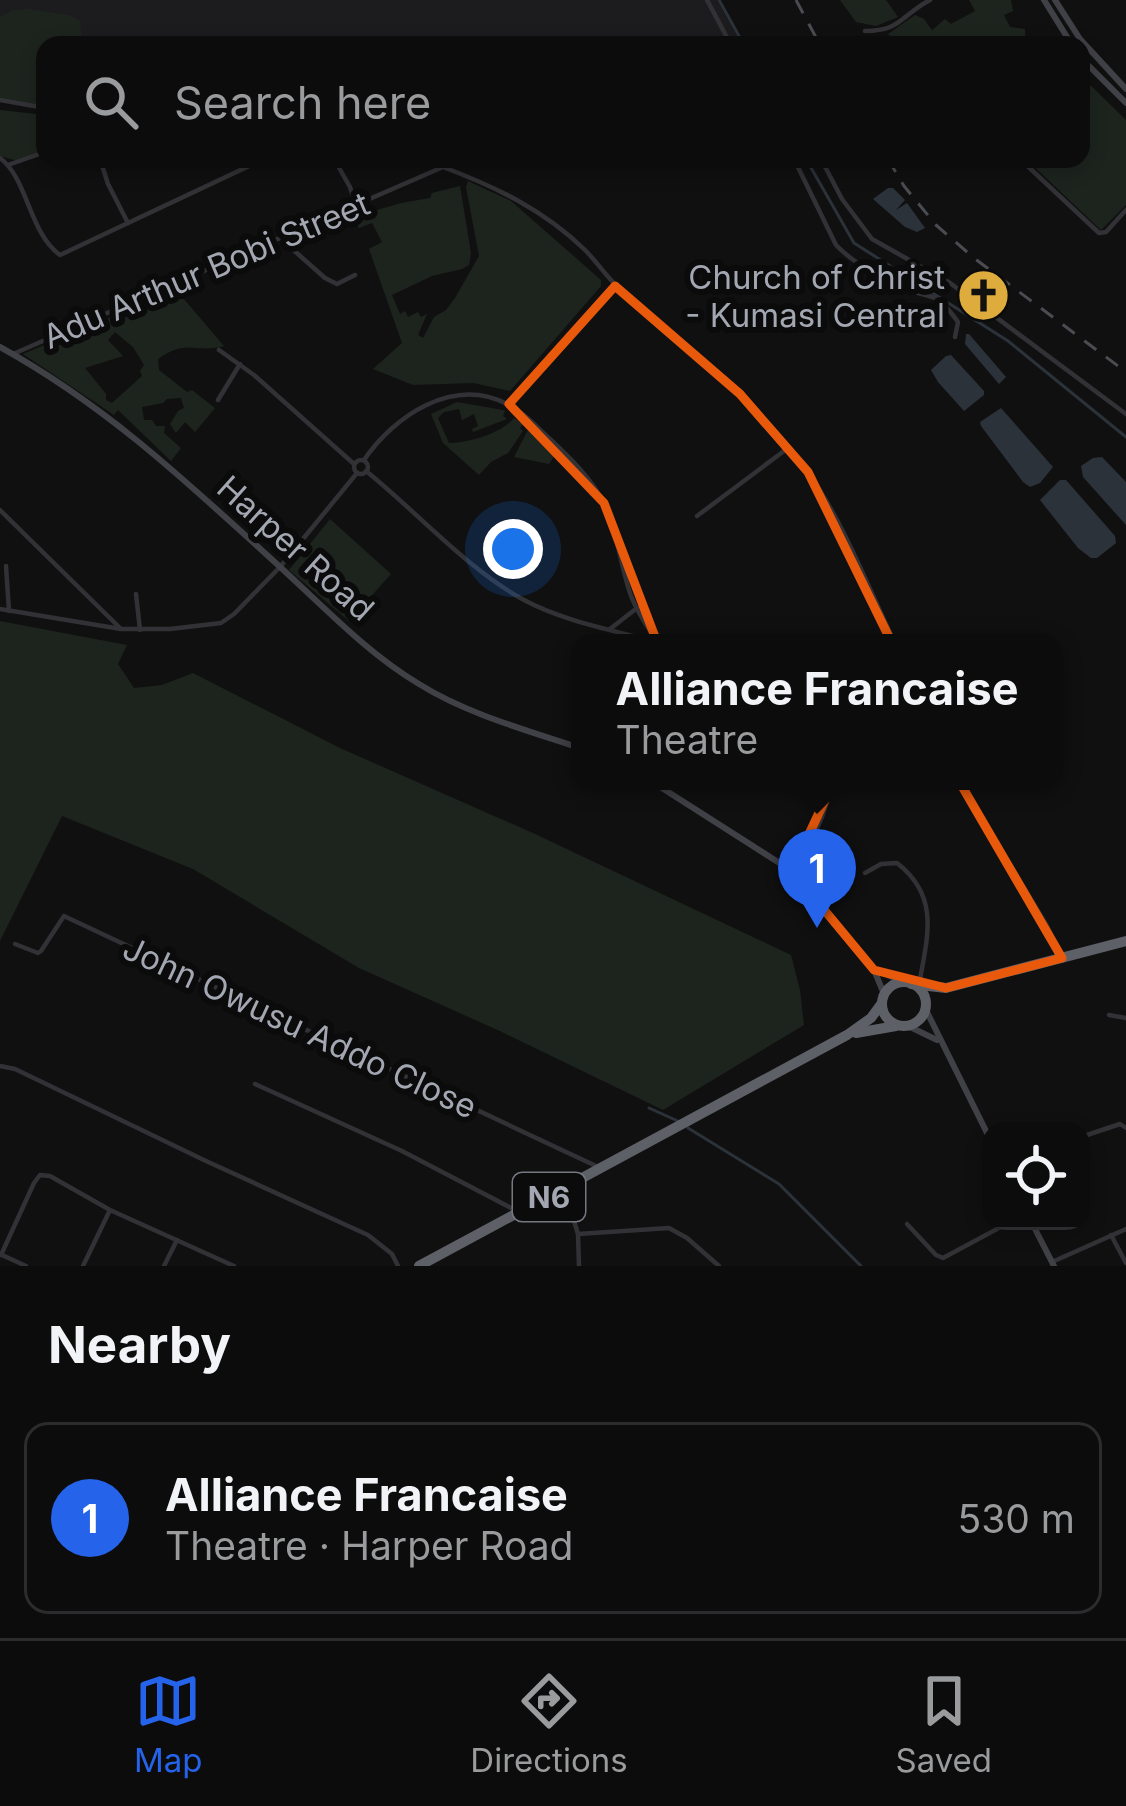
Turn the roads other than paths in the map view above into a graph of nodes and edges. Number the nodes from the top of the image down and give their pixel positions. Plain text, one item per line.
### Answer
1 (706, 0) edge
2 (930, 0) edge
3 (1044, 0) edge
4 (1055, 0) edge
5 (865, 31) dead end
6 (726, 36) edge
7 (1066, 36) edge
8 (1078, 36) edge
9 (1090, 50) edge
10 (1090, 69) edge
11 (1126, 89) edge
12 (0, 100) edge
13 (1126, 103) edge
14 (36, 106) edge
15 (36, 155) edge
16 (0, 158) edge
17 (8, 165) junction
18 (103, 168) edge
19 (245, 168) edge
20 (339, 168) edge
21 (441, 168) edge
22 (446, 168) edge
23 (798, 168) edge
24 (825, 168) edge
25 (1030, 168) edge
26 (356, 206) junction
27 (1126, 209) edge
28 (128, 223) junction
29 (280, 238) junction
30 (356, 275) dead end
31 (616, 286) junction
32 (955, 337) dead end
33 (0, 347) edge
34 (219, 350) dead end
35 (13, 354) junction
36 (240, 364) junction
37 (218, 400) dead end
38 (509, 404) junction
39 (1126, 414) edge
40 (789, 448) junction
41 (364, 460) junction
42 (354, 464) junction
43 (366, 471) junction
44 (357, 473) junction
45 (0, 510) edge
46 (697, 516) dead end
47 (6, 566) dead end
48 (280, 567) junction
49 (136, 595) dead end
50 (637, 608) junction
51 (0, 609) edge
52 (9, 610) junction
53 (121, 629) junction
54 (610, 629) junction
55 (140, 630) junction
56 (628, 634) edge
57 (653, 634) edge
58 (891, 634) edge
59 (571, 745) edge
60 (665, 790) edge
61 (828, 790) edge
62 (964, 790) edge
63 (792, 871) junction
64 (865, 873) dead end
65 (1126, 941) edge
66 (15, 944) dead end
67 (1062, 958) junction
68 (874, 970) junction
69 (912, 984) junction
70 (946, 988) junction
71 (883, 999) junction
72 (925, 1007) junction
73 (1109, 1015) dead end
74 (1126, 1018) edge
75 (903, 1026) junction
76 (847, 1035) junction
77 (940, 1042) junction
78 (0, 1066) edge
79 (255, 1084) dead end
80 (982, 1124) edge
81 (1126, 1128) edge
82 (1090, 1134) edge
83 (601, 1168) junction
84 (564, 1188) junction
85 (110, 1210) junction
86 (520, 1213) junction
87 (907, 1224) dead end
88 (1126, 1229) edge
89 (995, 1230) edge
90 (1036, 1230) edge
91 (578, 1234) junction
92 (1112, 1235) junction
93 (177, 1240) junction
94 (0, 1254) edge
95 (1126, 1263) edge
96 (1053, 1264) edge
97 (26, 1266) edge
98 (83, 1266) edge
99 (164, 1266) edge
100 (234, 1266) edge
101 (398, 1266) edge
102 (419, 1266) edge
103 (579, 1266) edge
104 (719, 1266) edge

1 - 6 street
2 - 5 street
3 - 7 main road
4 - 8 main road
9 - 11 main road
10 - 13 main road
12 - 14 street
15 - 17 street
16 - 17 street
17 - 28 street
18 - 28 street
19 - 28 street
20 - 26 street
21 - 26 street, Adu Arthur Bobi Street
22 - 31 street, Adu Arthur Bobi Street
23 - 32 street
24 - 39 street
25 - 27 street
26 - 29 street, Adu Arthur Bobi Street
29 - 30 street
29 - 35 street, Adu Arthur Bobi Street
31 - 38 street
31 - 40 street
33 - 35 main road, Harper Road
34 - 36 street
35 - 48 main road, Harper Road
36 - 37 street
36 - 42 street
38 - 41 street
38 - 50 street
40 - 46 street
40 - 58 street
41 - 42 street
41 - 43 street
42 - 44 street
43 - 44 street
43 - 54 street
44 - 48 street
45 - 53 street
47 - 52 street
48 - 55 street
48 - 59 main road, Harper Road
49 - 55 street
50 - 54 street
50 - 57 street
51 - 52 street
52 - 53 street
53 - 55 street
54 - 56 street
60 - 63 main road
61 - 63 street
62 - 67 street
63 - 68 main road
64 - 69 street
65 - 67 highway
66 - 83 street, John Owusu Addo Close
67 - 70 highway
68 - 69 main road
68 - 71 main road
69 - 70 highway
69 - 71 highway, N6
69 - 72 highway
70 - 72 highway
71 - 75 highway
71 - 76 highway, N6
72 - 75 highway
72 - 77 main road
73 - 74 street
75 - 76 highway, N6
75 - 77 main road
76 - 83 highway, N6
77 - 80 main road
78 - 101 street
79 - 86 street
81 - 82 street
83 - 84 highway, N6
84 - 86 highway, N6
84 - 91 street
85 - 93 street
85 - 94 street
85 - 98 street
86 - 102 highway, N6
87 - 89 street
88 - 92 street
90 - 96 main road
91 - 103 street
91 - 104 street
92 - 95 street
92 - 96 street
93 - 99 street
93 - 100 street
94 - 97 street

